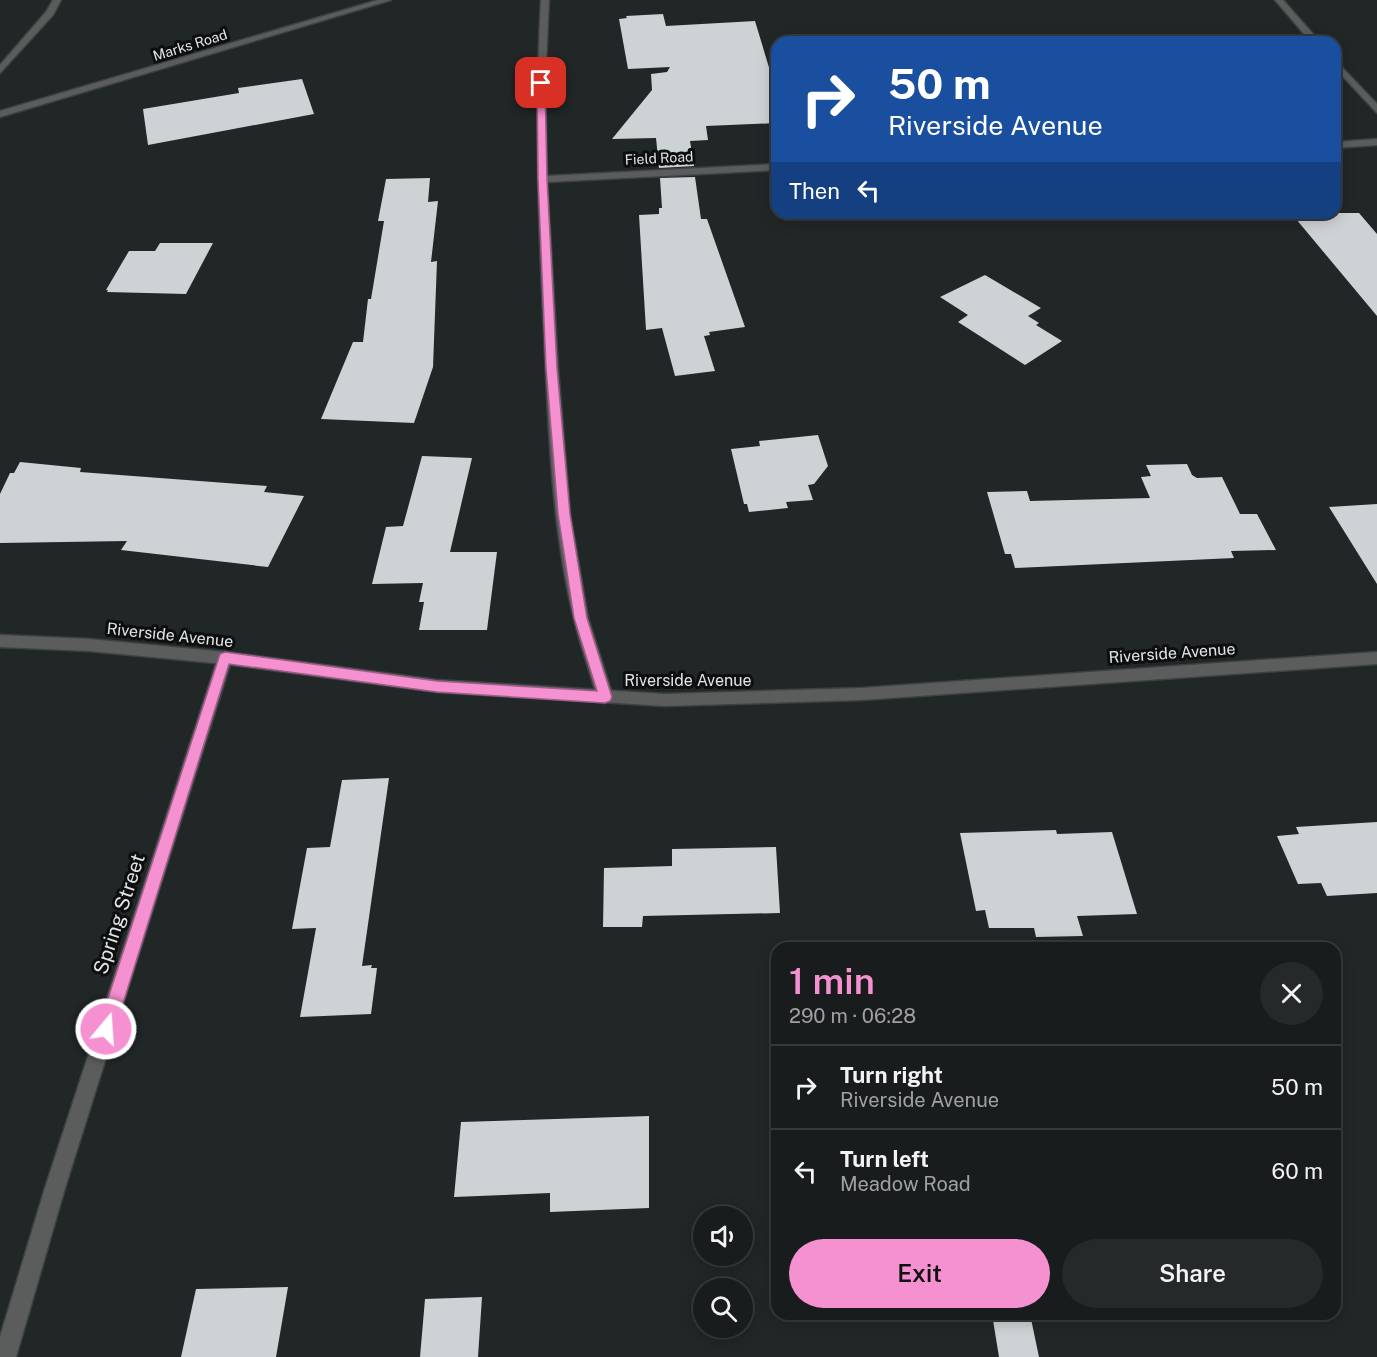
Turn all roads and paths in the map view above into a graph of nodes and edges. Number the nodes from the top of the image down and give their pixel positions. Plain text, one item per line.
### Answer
1 (57, 0) edge
2 (387, 0) edge
3 (545, 0) edge
4 (1279, 0) edge
5 (1311, 36) edge
6 (0, 70) edge
7 (1341, 70) edge
8 (1377, 110) edge
9 (0, 114) edge
10 (1377, 142) edge
11 (1341, 145) edge
12 (771, 167) edge
13 (542, 179) junction
14 (0, 641) edge
15 (225, 658) junction
16 (1377, 658) edge
17 (605, 697) junction
18 (5, 1357) edge

1 - 6 street
2 - 9 street, Marks Road
3 - 13 street
4 - 5 street
7 - 8 street
10 - 11 street
12 - 13 street, Field Road
13 - 17 street
14 - 15 street, Riverside Avenue
15 - 17 street, Riverside Avenue
15 - 18 street, Spring Street
16 - 17 street, Riverside Avenue

